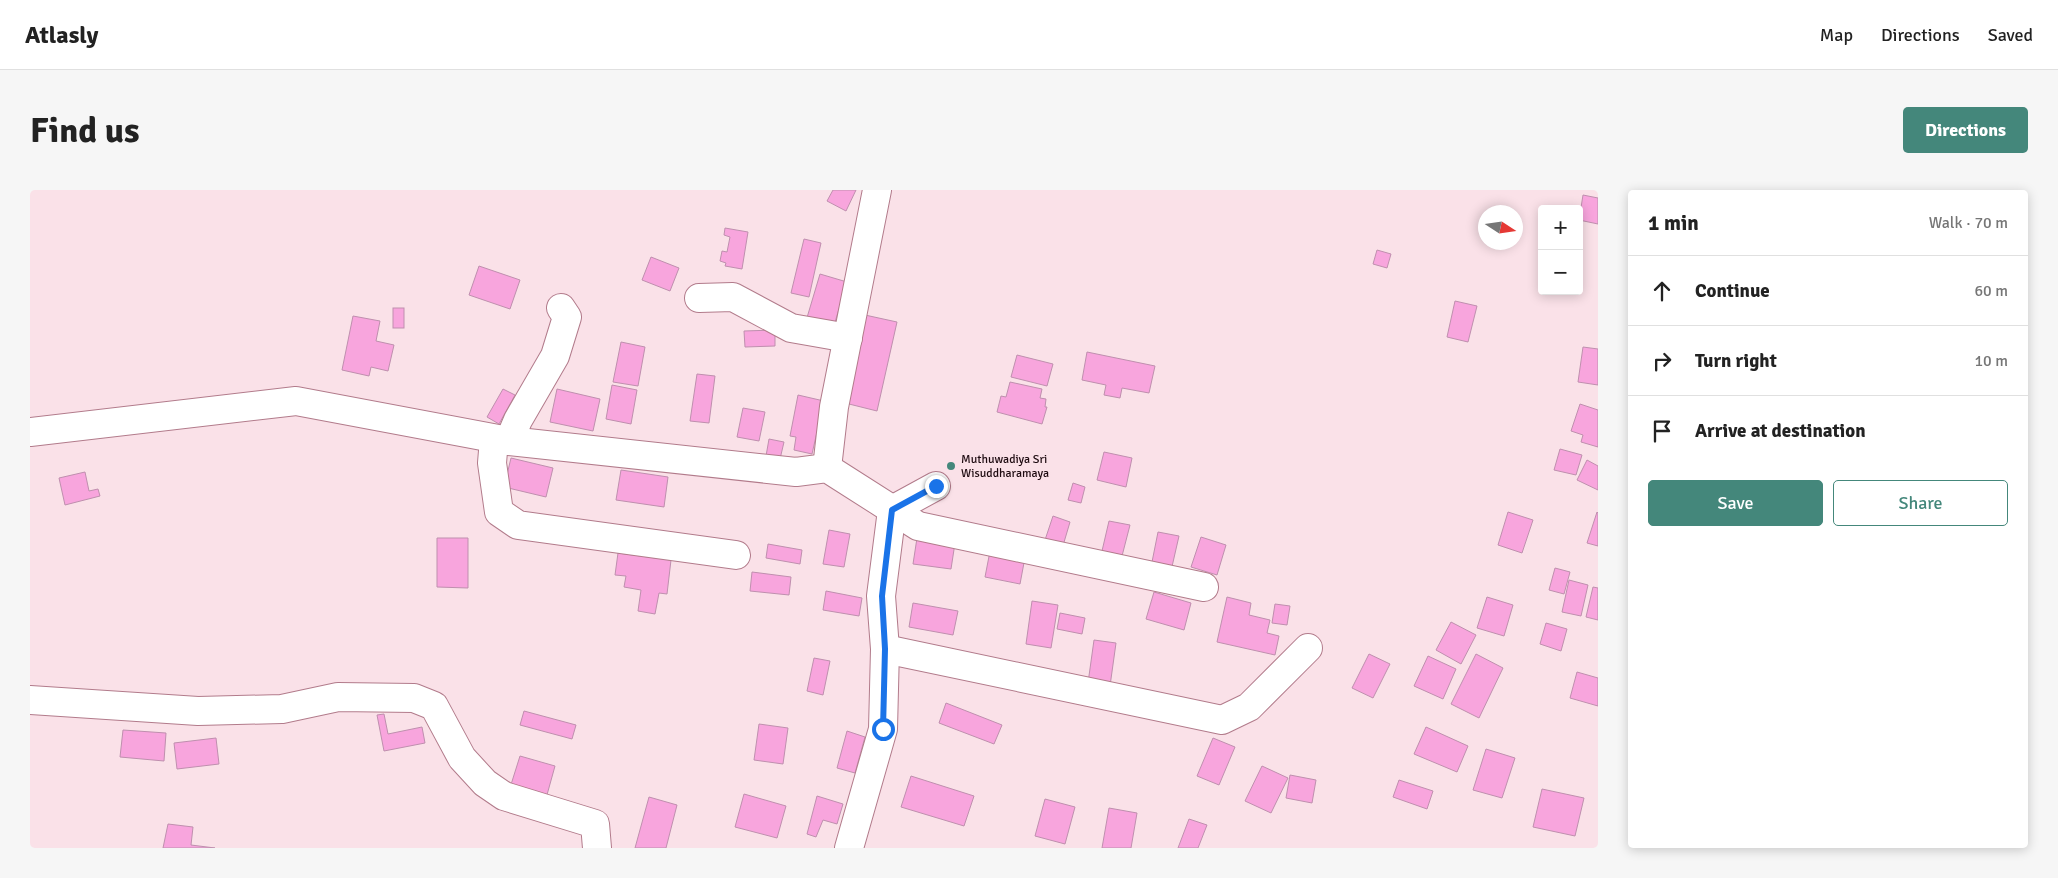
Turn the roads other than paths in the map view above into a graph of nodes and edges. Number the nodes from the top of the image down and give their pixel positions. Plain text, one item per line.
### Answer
1 (877, 190) edge
2 (699, 298) dead end
3 (561, 308) dead end
4 (848, 338) junction
5 (30, 432) edge
6 (502, 440) junction
7 (827, 468) junction
8 (936, 486) dead end
9 (892, 510) junction
10 (736, 555) dead end
11 (1204, 587) dead end
12 (1308, 648) dead end
13 (885, 649) junction
14 (30, 700) edge
15 (597, 848) edge
16 (849, 848) edge

1 - 4 street
2 - 4 street
3 - 6 street
4 - 7 street
5 - 6 street
6 - 7 street
6 - 10 street
7 - 9 street
8 - 9 street
9 - 11 street
9 - 13 street
12 - 13 street
13 - 16 street
14 - 15 street

